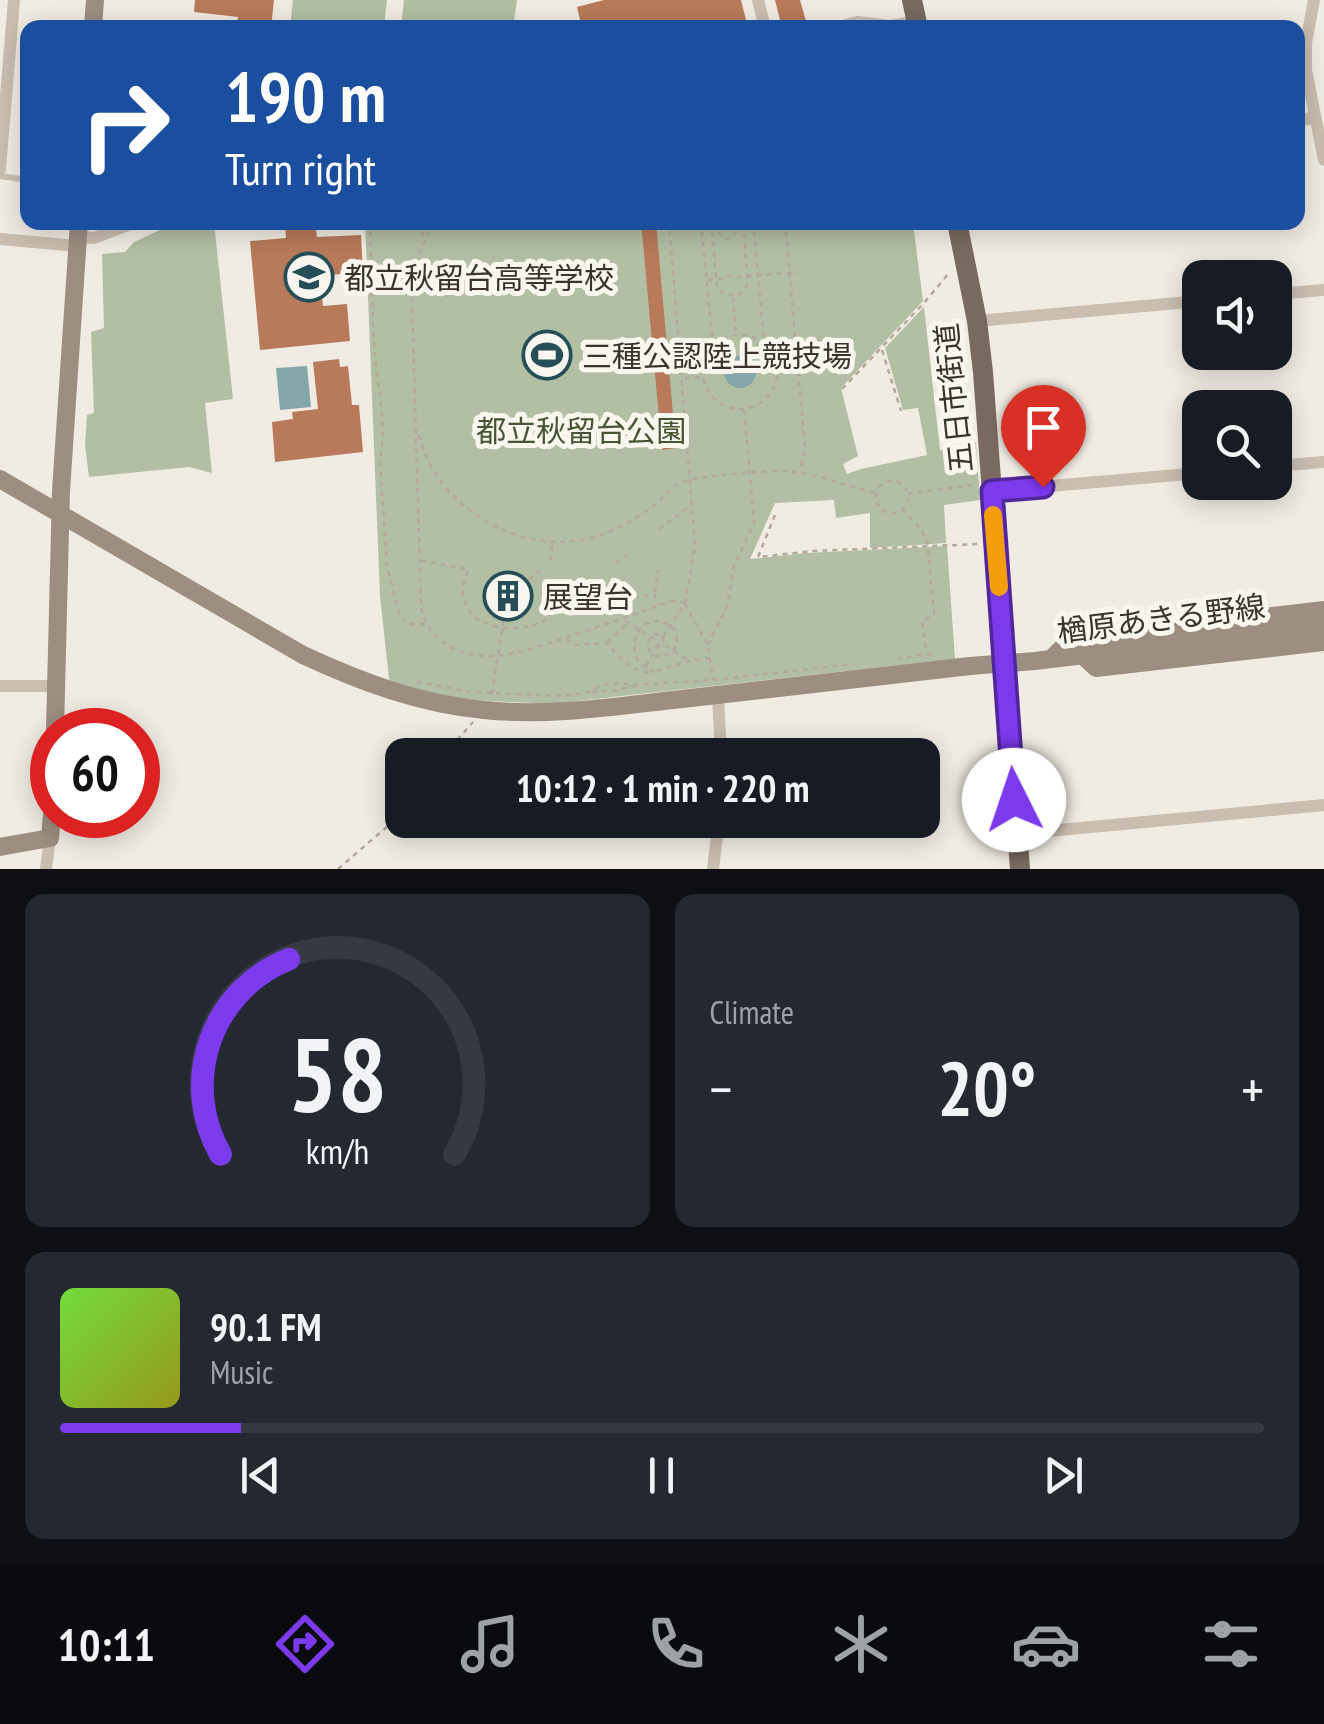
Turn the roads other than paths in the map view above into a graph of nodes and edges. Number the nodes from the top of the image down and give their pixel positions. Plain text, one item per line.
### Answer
1 (14, 0) edge
2 (1314, 0) edge
3 (1315, 118) junction
4 (1305, 119) edge
5 (1324, 160) edge
6 (0, 168) edge
7 (115, 230) edge
8 (959, 230) edge
9 (78, 235) edge
10 (0, 239) edge
11 (1324, 290) edge
12 (1292, 293) edge
13 (1182, 303) edge
14 (977, 321) junction
15 (1324, 462) edge
16 (1292, 465) edge
17 (1182, 474) edge
18 (0, 479) edge
19 (985, 488) junction
20 (60, 514) junction
21 (1324, 610) edge
22 (1324, 626) edge
23 (1324, 642) edge
24 (1082, 655) junction
25 (1050, 660) junction
26 (1004, 663) junction
27 (0, 686) edge
28 (56, 686) junction
29 (715, 687) junction
30 (56, 708) edge
31 (720, 738) edge
32 (1324, 805) edge
33 (1017, 834) junction
34 (50, 838) joint
35 (717, 838) edge
36 (0, 847) edge
37 (46, 869) edge
38 (713, 869) edge
39 (1020, 869) edge

1 - 6 street
2 - 3 street
3 - 4 street
3 - 5 street
7 - 9 street
8 - 14 main road, 五日市街道
9 - 10 street
9 - 20 street
11 - 12 street
13 - 14 street
14 - 19 main road, 五日市街道
15 - 16 street
17 - 19 street
18 - 20 street, 楢原あきる野線
19 - 26 main road, 五日市街道
20 - 28 street
20 - 29 street, 楢原あきる野線
21 - 25 street
22 - 24 street, 楢原あきる野線
23 - 24 street
24 - 25 street, 楢原あきる野線
25 - 26 street, 楢原あきる野線
26 - 29 street, 楢原あきる野線
26 - 33 main road, 五日市街道
27 - 28 street
28 - 30 street
29 - 31 street
32 - 33 street
33 - 39 main road, 五日市街道
34 - 36 street
34 - 37 street
35 - 38 street

